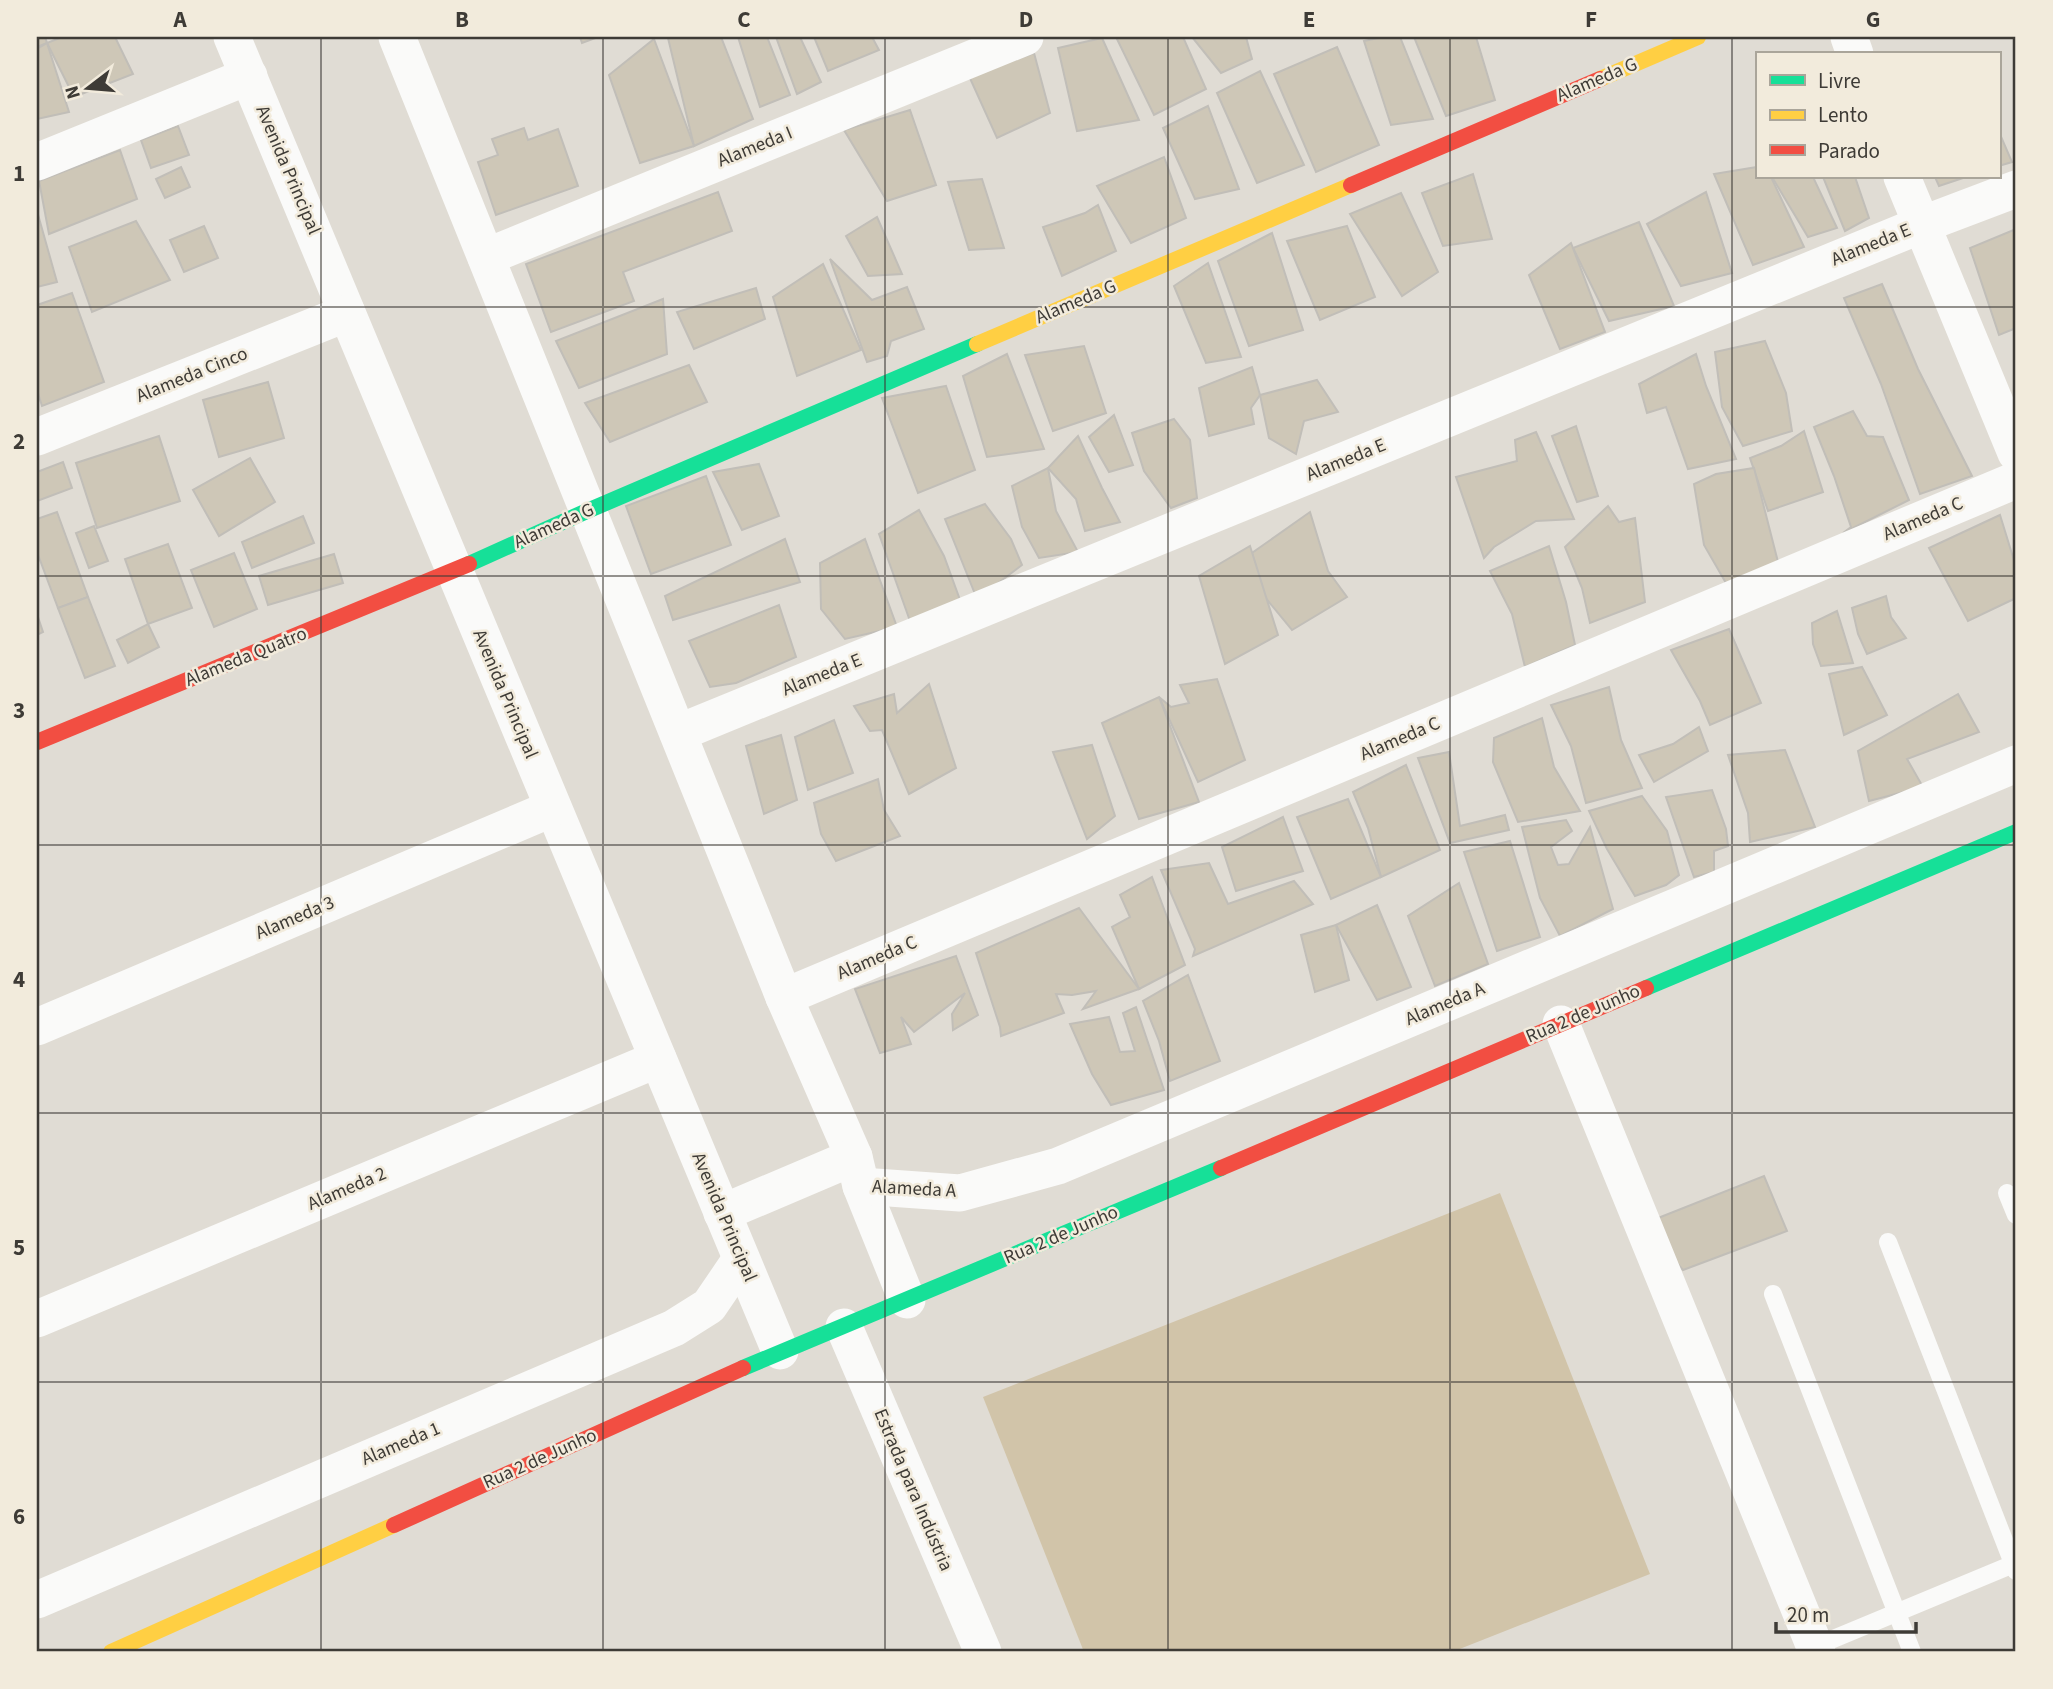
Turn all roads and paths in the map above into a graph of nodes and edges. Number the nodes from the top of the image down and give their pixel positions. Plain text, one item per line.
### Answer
1 (232, 37) edge
2 (397, 37) edge
3 (1025, 37) edge
4 (1698, 37) edge
5 (249, 76) junction
6 (37, 162) edge
7 (1902, 178) edge
8 (2016, 189) edge
9 (1921, 225) junction
10 (486, 257) junction
11 (347, 313) junction
12 (37, 437) edge
13 (2016, 453) edge
14 (2016, 480) edge
15 (587, 510) junction
16 (454, 571) junction
17 (678, 733) junction
18 (37, 742) edge
19 (2016, 764) edge
20 (553, 808) junction
21 (2016, 832) edge
22 (784, 997) junction
23 (1561, 1024) junction
24 (37, 1027) edge
25 (658, 1059) junction
26 (857, 1172) junction
27 (2007, 1193) dead end
28 (722, 1213) junction
29 (2016, 1215) edge
30 (1888, 1242) dead end
31 (741, 1259) junction
32 (1773, 1294) dead end
33 (907, 1300) junction
34 (37, 1319) edge
35 (844, 1327) junction
36 (780, 1351) junction
37 (2015, 1566) edge
38 (37, 1600) edge
39 (1897, 1612) junction
40 (1815, 1649) edge
41 (111, 1652) edge
42 (983, 1652) edge
43 (1912, 1652) edge

1 - 5 street, Avenida Principal
2 - 10 street
3 - 10 street, Alameda I
4 - 15 street, Alameda G
5 - 6 street
5 - 11 street, Avenida Principal
7 - 9 street
8 - 9 street, Alameda E
9 - 13 street
9 - 17 street, Alameda E
10 - 15 street
11 - 12 street, Alameda Cinco
11 - 16 street, Avenida Principal
14 - 22 street, Alameda C
15 - 16 street, Alameda G
15 - 17 street
16 - 18 street, Alameda Quatro
16 - 20 street, Avenida Principal
17 - 22 street
19 - 26 street, Alameda A
20 - 24 street, Alameda 3
20 - 25 street, Avenida Principal
21 - 23 street, Rua 2 de Junho
22 - 26 street
23 - 33 street, Rua 2 de Junho
23 - 40 street
25 - 28 street, Avenida Principal
25 - 34 street, Alameda 2
26 - 28 street
26 - 33 street
27 - 29 lane
28 - 31 street, Avenida Principal
30 - 37 lane
31 - 36 street, Avenida Principal
31 - 38 street, Alameda 1
32 - 39 lane
33 - 35 street, Rua 2 de Junho
35 - 36 street, Rua 2 de Junho
35 - 42 street, Estrada para Indústria
36 - 41 street, Rua 2 de Junho
37 - 39 lane
39 - 40 lane
39 - 43 lane

